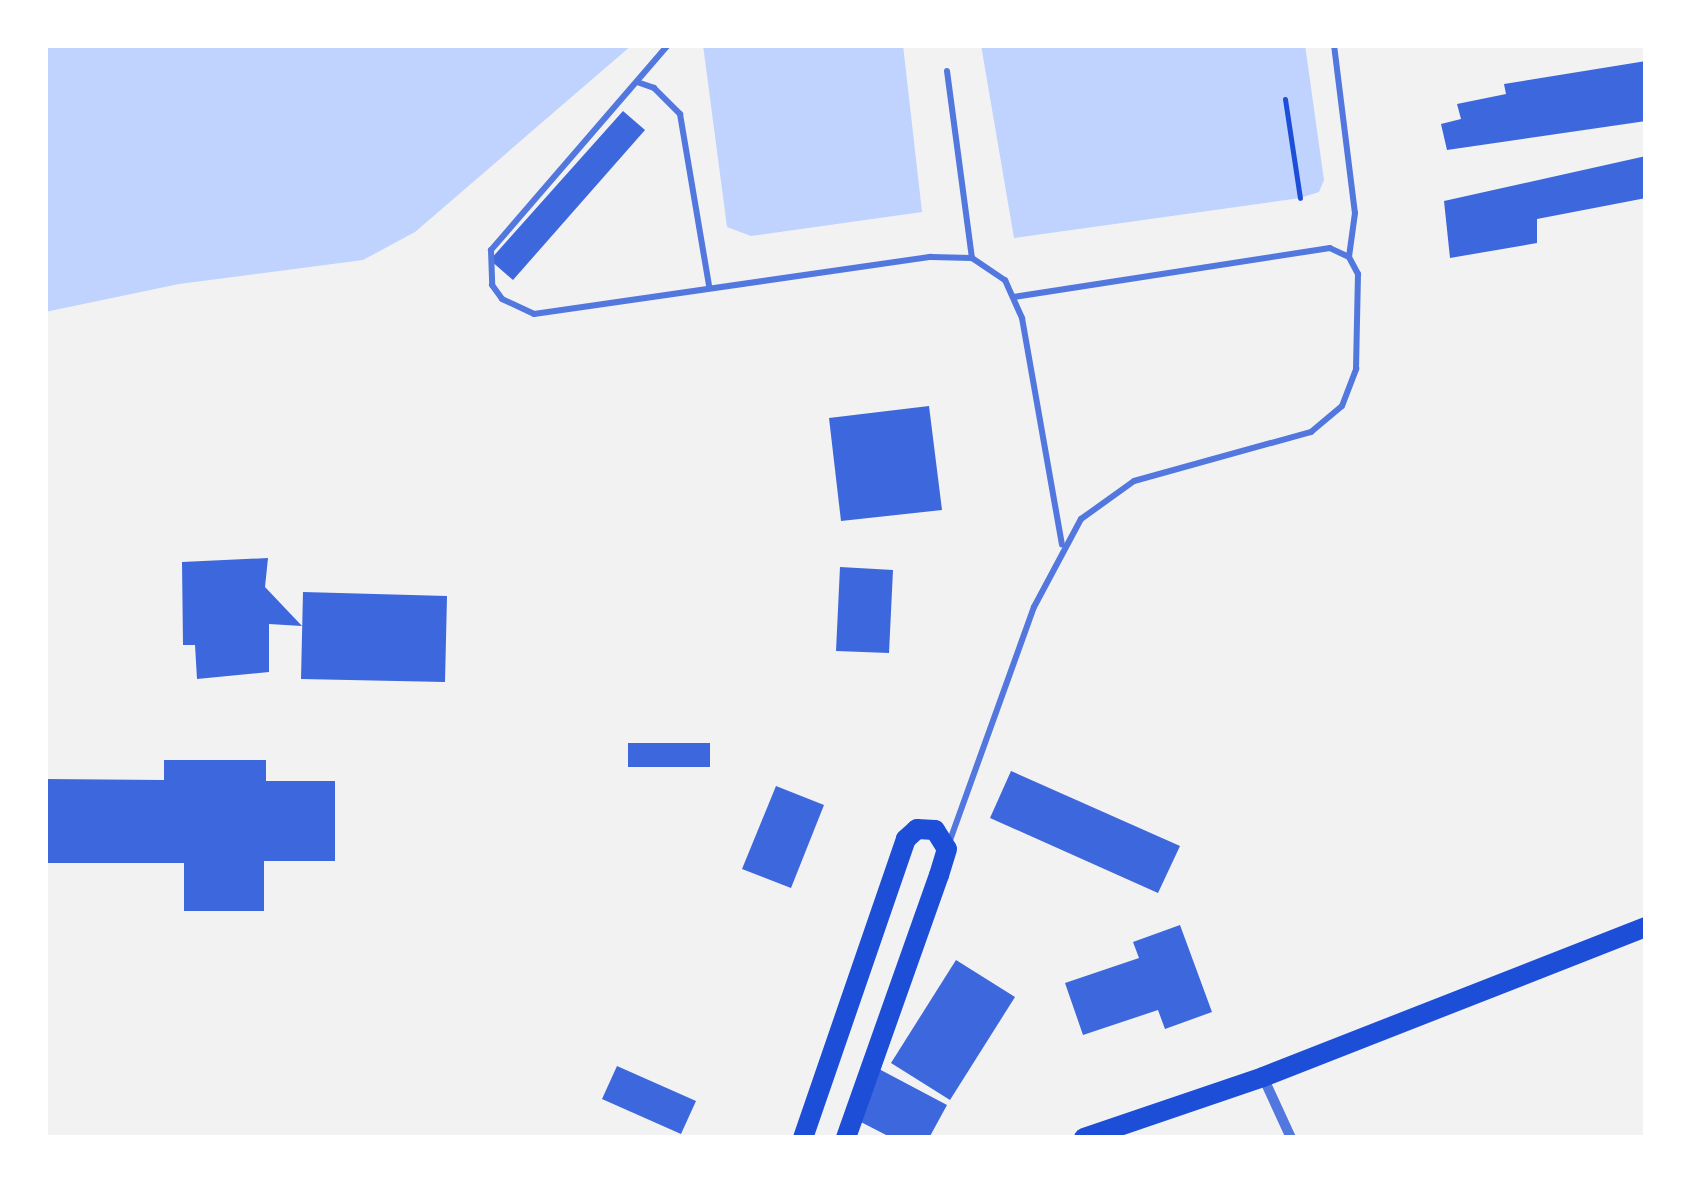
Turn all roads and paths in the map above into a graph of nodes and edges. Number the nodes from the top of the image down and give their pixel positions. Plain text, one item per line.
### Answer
1 (668, 45) edge
2 (1334, 45) edge
3 (947, 72) dead end
4 (636, 82) junction
5 (1285, 100) dead end
6 (1300, 198) dead end
7 (1349, 257) junction
8 (972, 258) junction
9 (709, 286) junction
10 (1016, 296) junction
11 (1062, 546) junction
12 (946, 849) junction
13 (1646, 927) edge
14 (1263, 1076) junction
15 (803, 1138) edge
16 (846, 1138) edge
17 (1084, 1138) edge
18 (1292, 1138) edge

1 - 4 lane
2 - 7 lane
3 - 8 lane
4 - 9 lane
4 - 9 lane
5 - 6 path
7 - 10 lane
7 - 11 lane
8 - 9 lane
8 - 10 lane
10 - 11 lane
11 - 12 lane
12 - 15 main road
12 - 16 main road
13 - 14 main road
14 - 17 main road
14 - 18 street

